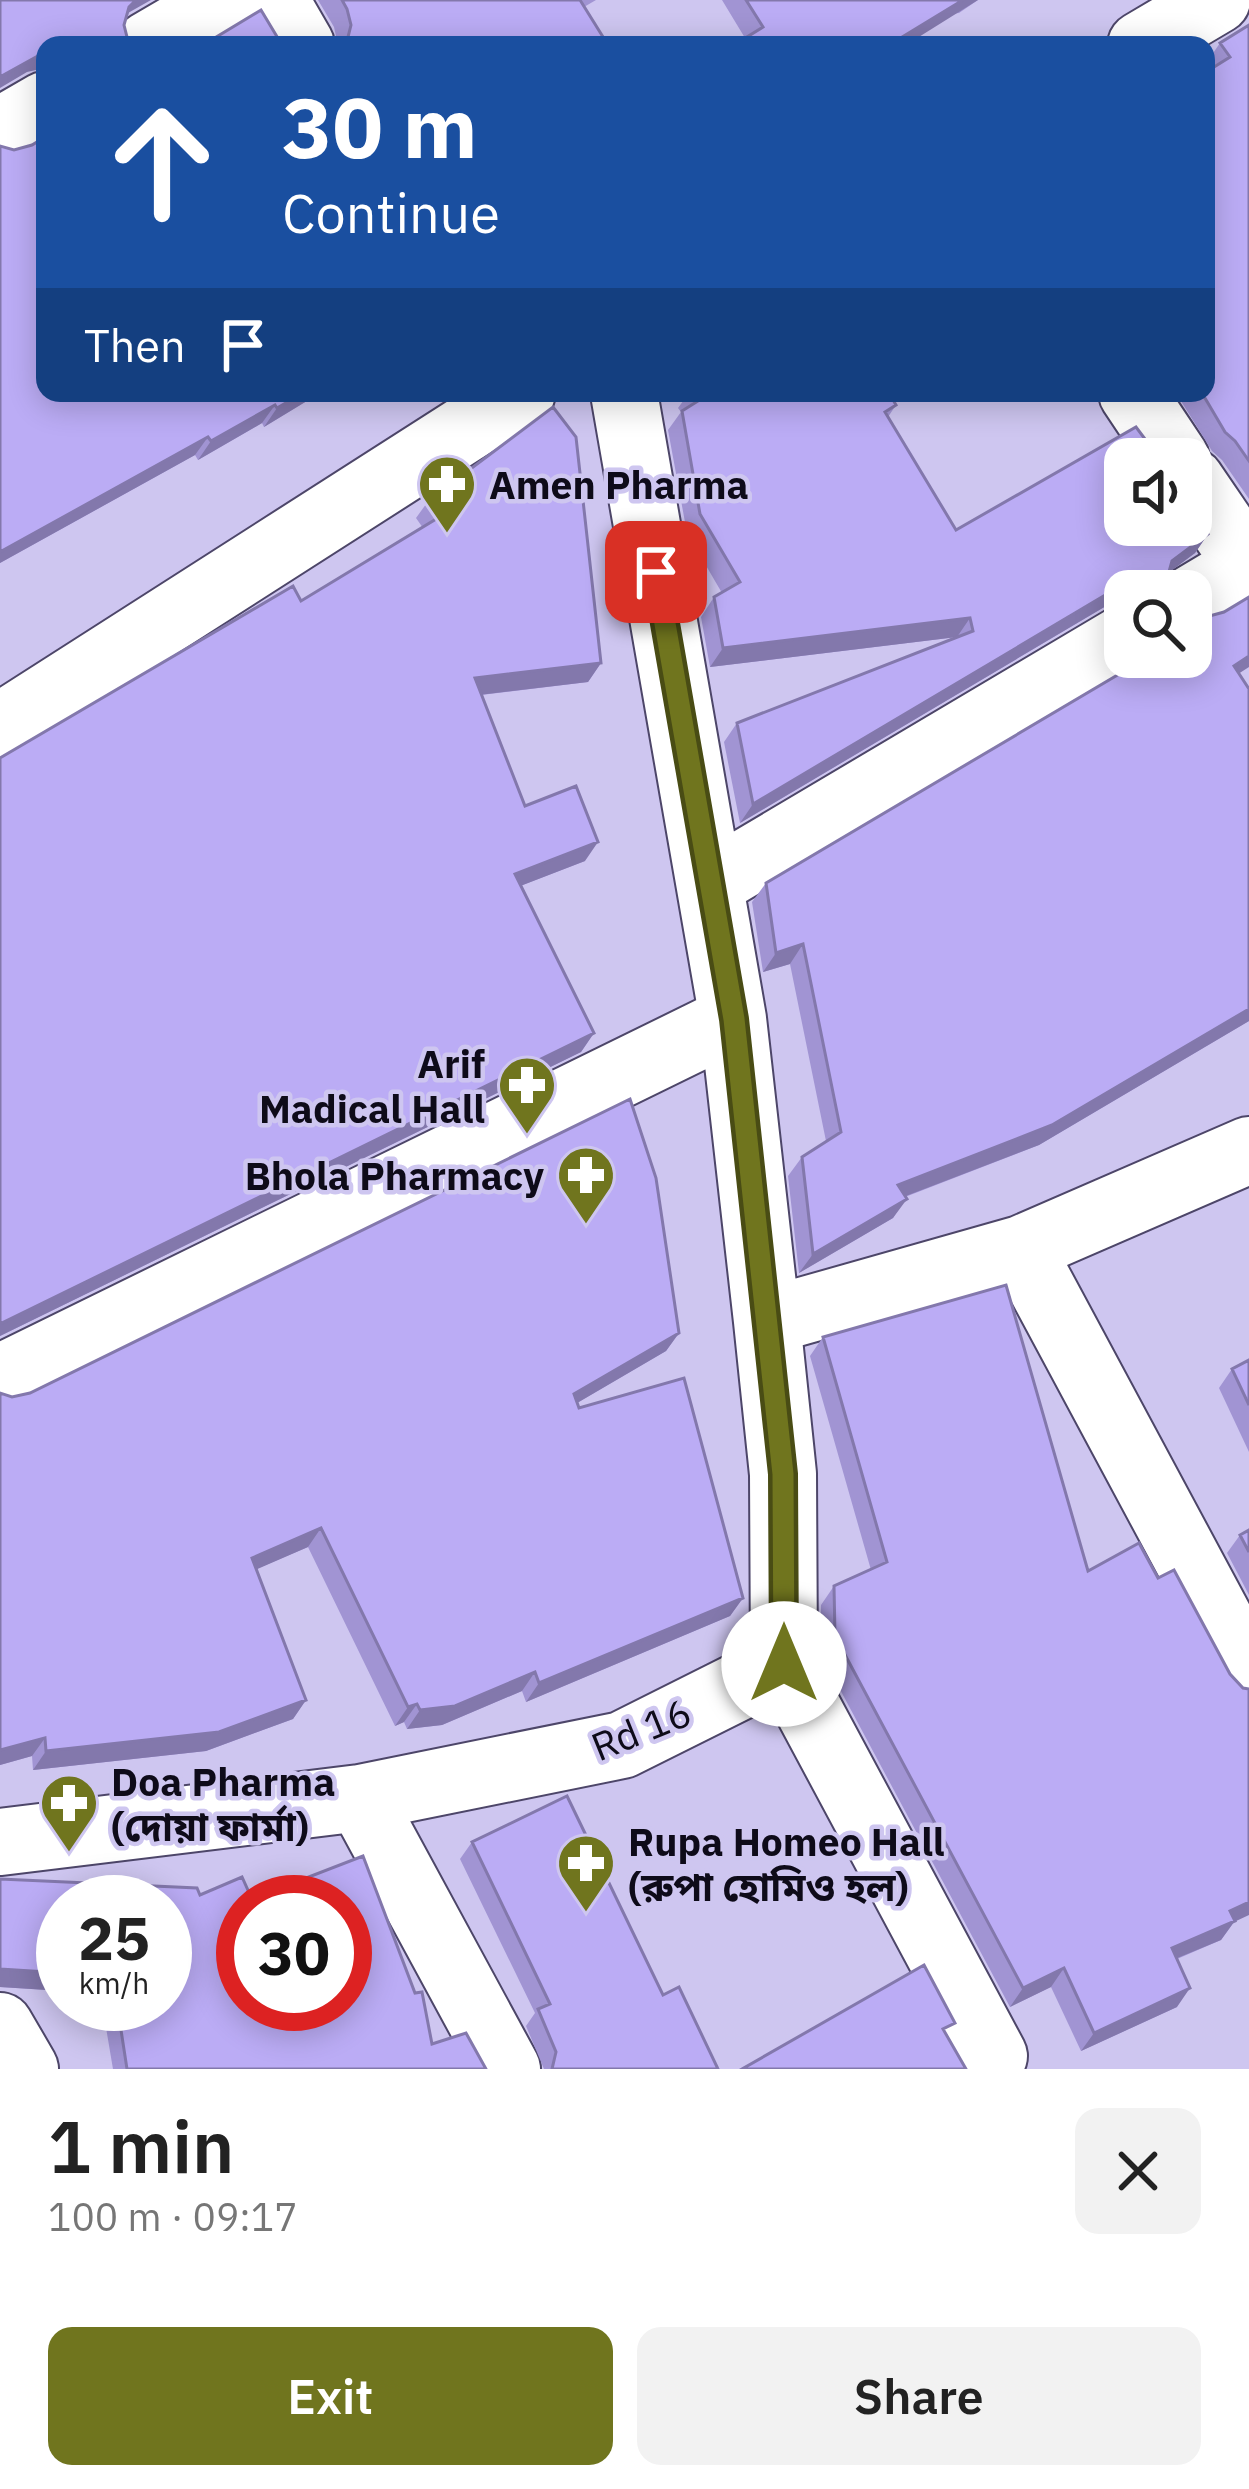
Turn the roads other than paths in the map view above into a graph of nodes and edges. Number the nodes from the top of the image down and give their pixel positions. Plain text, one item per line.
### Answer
1 (225, 0) edge
2 (274, 0) edge
3 (1217, 0) edge
4 (163, 36) edge
5 (296, 36) edge
6 (1156, 36) edge
7 (36, 110) edge
8 (0, 131) edge
9 (503, 402) edge
10 (626, 402) edge
11 (1138, 402) edge
12 (1162, 438) edge
13 (1212, 512) edge
14 (1248, 566) edge
15 (1212, 587) edge
16 (1104, 650) edge
17 (0, 727) edge
18 (710, 884) junction
19 (734, 1019) junction
20 (1249, 1150) edge
21 (1022, 1249) junction
22 (767, 1321) junction
23 (0, 1378) edge
24 (784, 1664) junction
25 (1249, 1674) edge
26 (360, 1798) junction
27 (0, 1842) edge
28 (0, 2026) edge
29 (994, 2056) dead end
30 (25, 2069) edge
31 (507, 2069) edge

1 - 4 street
2 - 5 street
3 - 6 street
7 - 8 street
9 - 17 street
10 - 18 street
11 - 12 street
13 - 14 street
14 - 15 street
16 - 18 street
18 - 19 street
19 - 22 street
19 - 23 street
20 - 21 street
21 - 22 street
21 - 25 street
22 - 24 street
24 - 26 street, Rd 16
24 - 29 street
26 - 27 street, Rd 16
26 - 31 street
28 - 30 street

